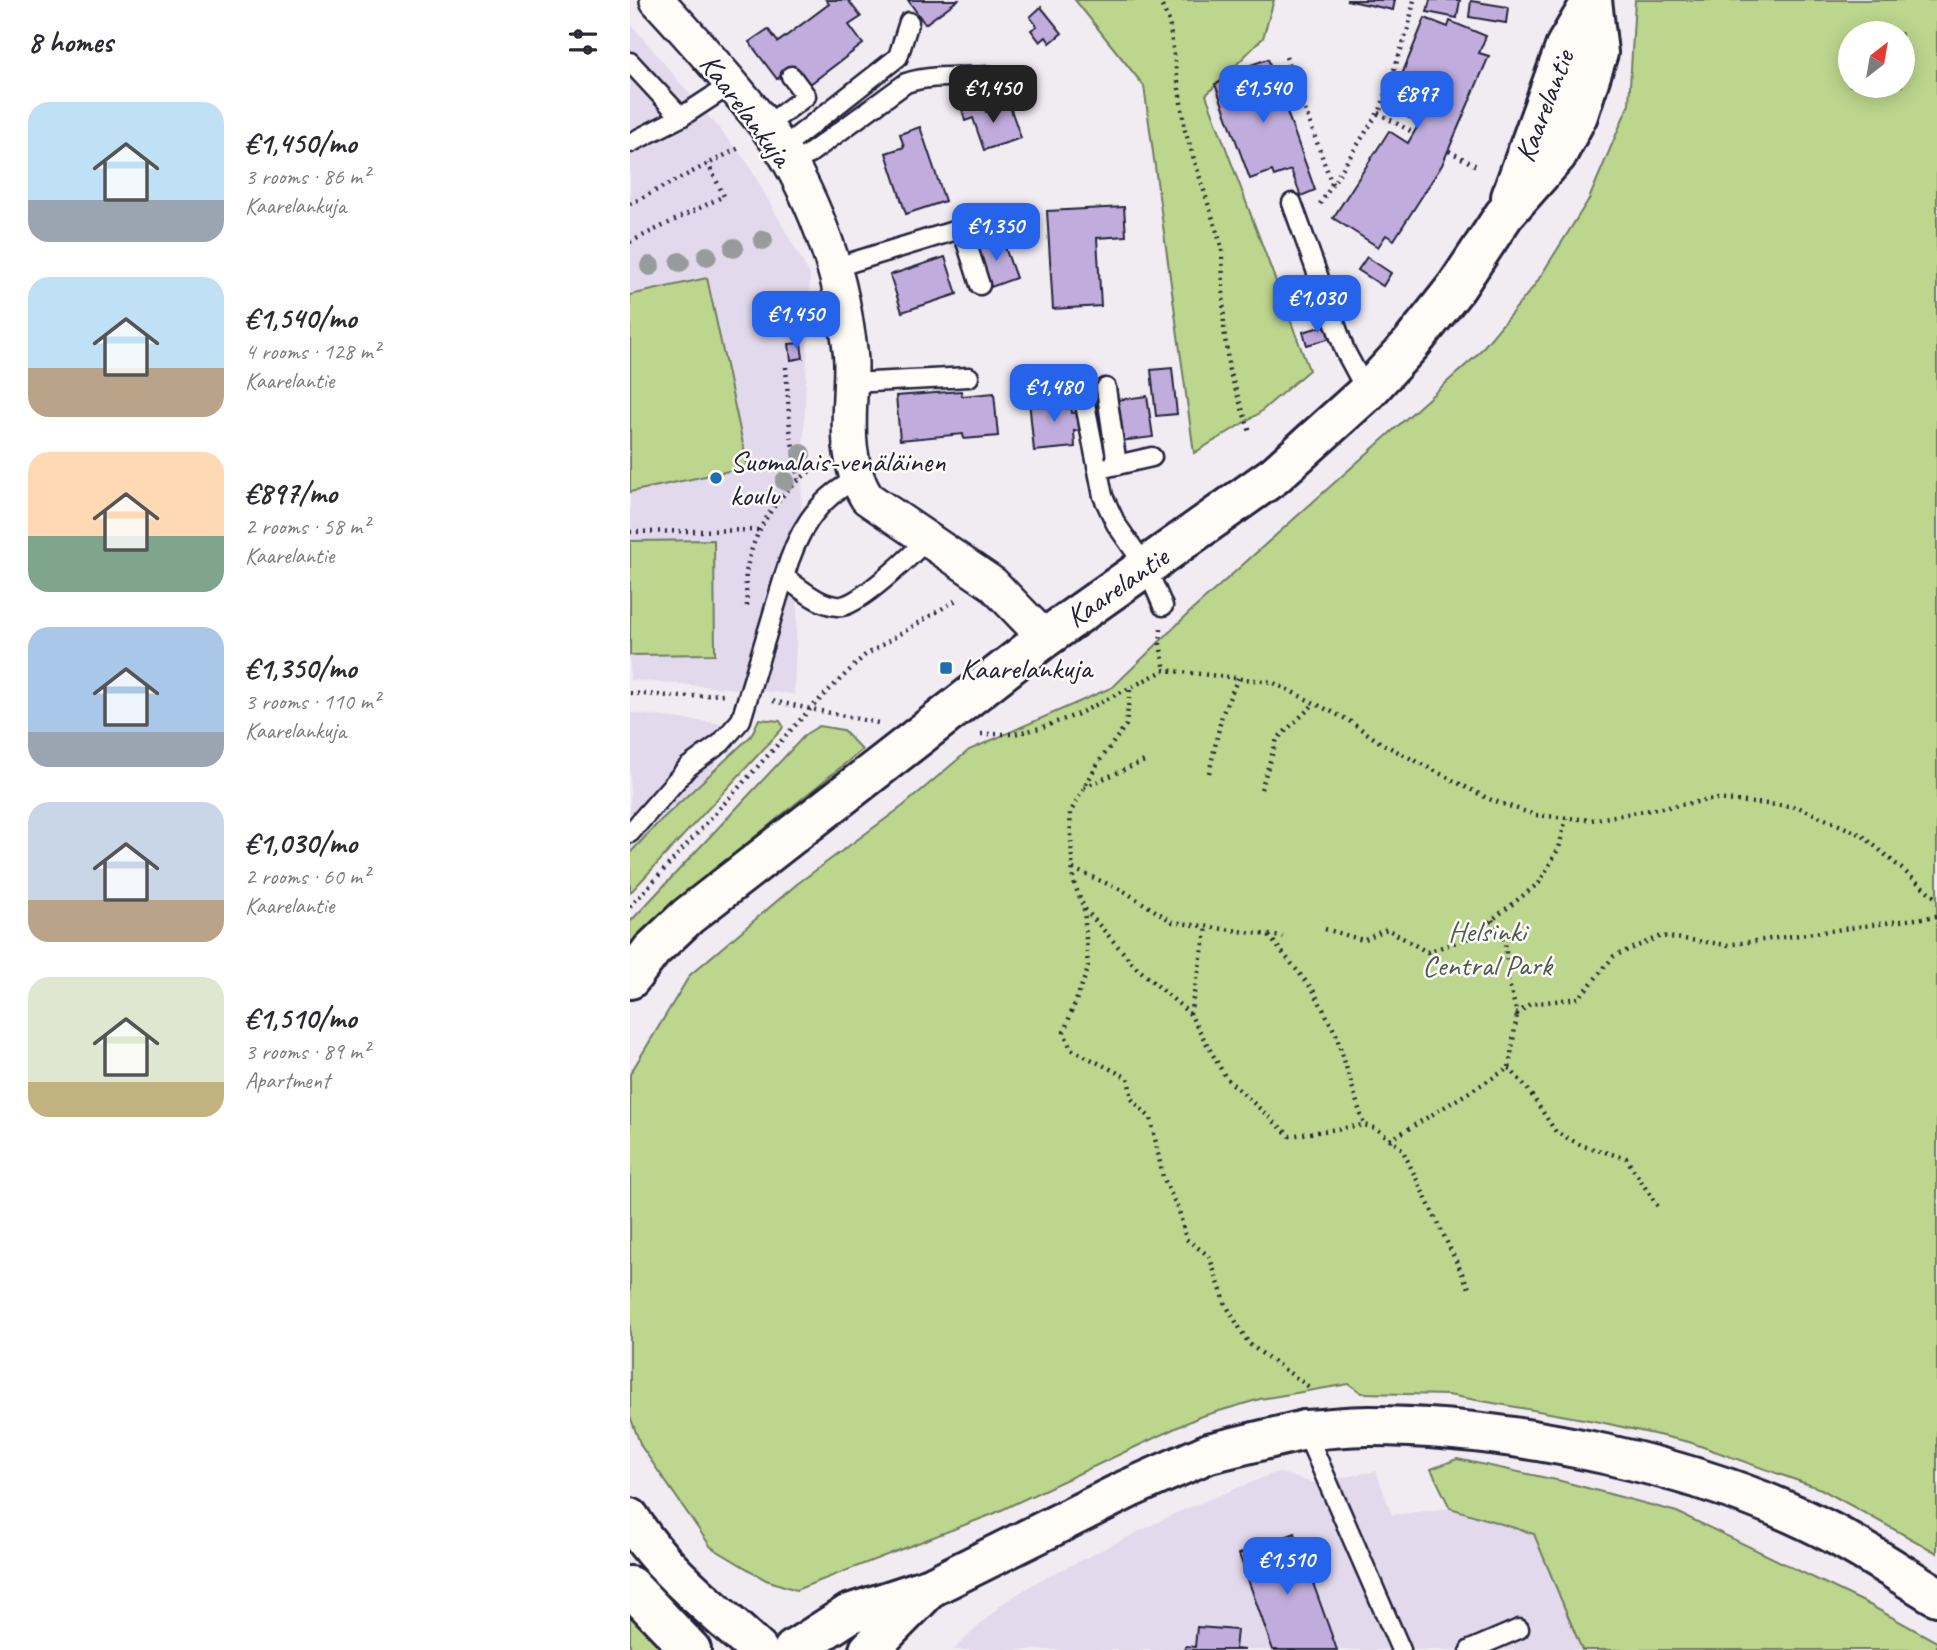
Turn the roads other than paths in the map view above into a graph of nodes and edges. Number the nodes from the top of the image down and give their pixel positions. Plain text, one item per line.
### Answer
1 (1590, 0) edge
2 (668, 4) edge
3 (909, 22) dead end
4 (630, 62) edge
5 (791, 76) dead end
6 (991, 76) dead end
7 (730, 85) junction
8 (681, 117) junction
9 (630, 144) edge
10 (772, 146) junction
11 (1293, 203) dead end
12 (1025, 219) dead end
13 (962, 229) junction
14 (833, 268) junction
15 (980, 285) dead end
16 (1032, 376) dead end
17 (969, 377) dead end
18 (851, 383) junction
19 (1106, 388) dead end
20 (1367, 392) junction
21 (1152, 457) dead end
22 (1116, 465) junction
23 (1097, 470) junction
24 (855, 480) junction
25 (927, 538) junction
26 (1146, 567) junction
27 (784, 577) junction
28 (1163, 606) road end
29 (1045, 638) junction
30 (630, 833) edge
31 (630, 979) edge
32 (1305, 1430) junction
33 (630, 1518) edge
34 (630, 1586) edge
35 (931, 1587) junction
36 (1937, 1596) edge
37 (1519, 1629) dead end
38 (691, 1650) edge
39 (758, 1650) edge
40 (793, 1650) edge
41 (869, 1650) edge
42 (1401, 1650) edge
43 (1470, 1650) edge

1 - 20 main road, Kaarelantie
2 - 7 street, Kaarelankuja
3 - 10 lane
4 - 8 lane
5 - 10 lane
6 - 10 lane
7 - 8 lane
7 - 10 street, Kaarelankuja
8 - 9 lane
10 - 14 street, Kaarelankuja
11 - 20 lane
12 - 13 lane
13 - 14 lane
13 - 15 lane
14 - 18 street, Kaarelankuja
16 - 23 lane
17 - 18 lane
18 - 24 street, Kaarelankuja
19 - 22 lane
20 - 26 main road, Kaarelantie
21 - 22 lane
22 - 23 lane
23 - 26 lane
24 - 25 street
24 - 27 lane
25 - 27 lane
25 - 29 street
26 - 28 lane
26 - 29 main road, Kaarelantie
27 - 30 lane
29 - 31 main road, Kaarelantie
32 - 35 main road
32 - 36 main road
32 - 42 lane
33 - 39 main road
34 - 38 main road
35 - 40 main road
35 - 41 main road
37 - 43 lane

